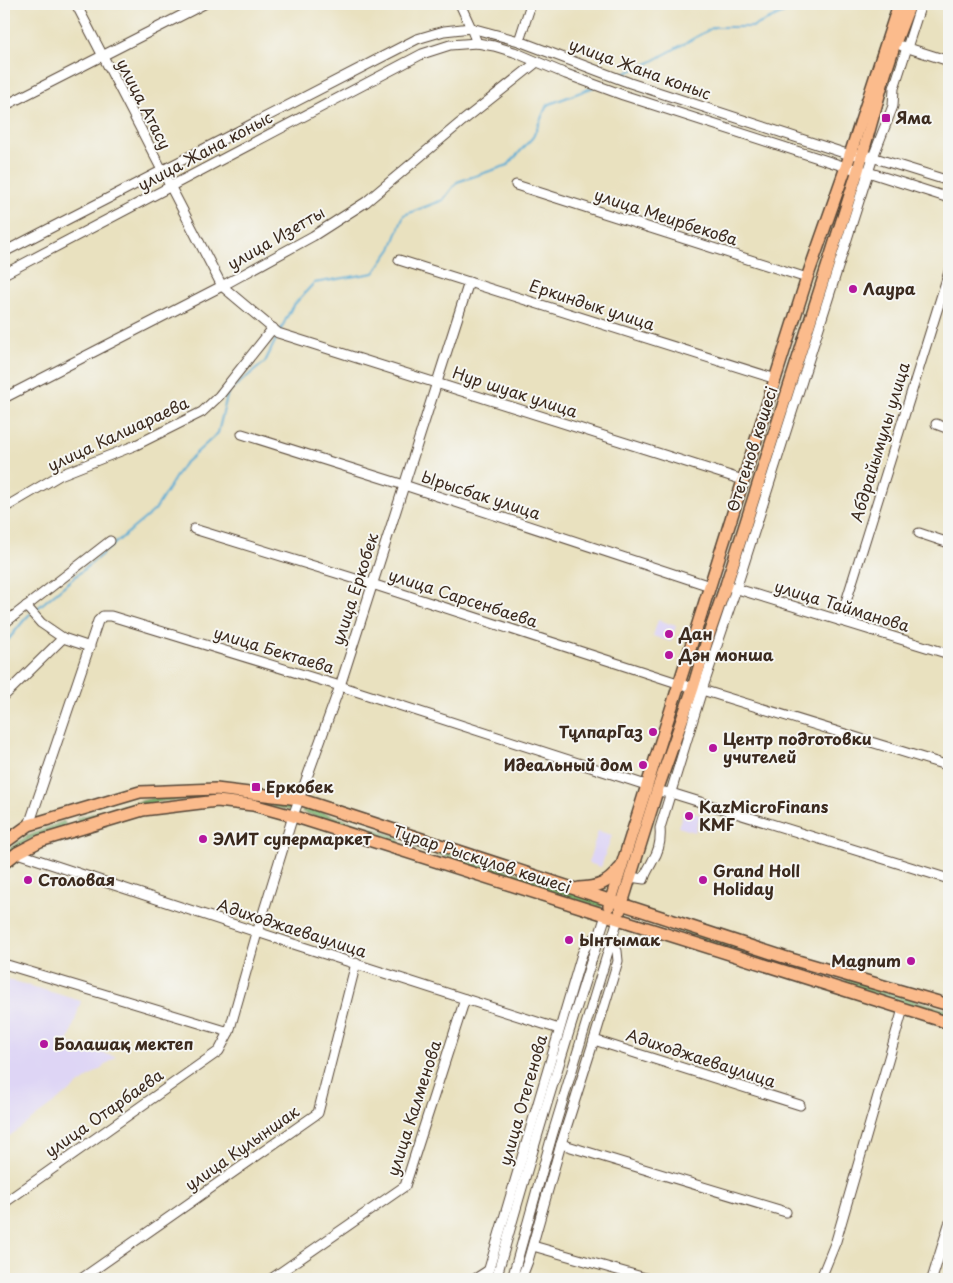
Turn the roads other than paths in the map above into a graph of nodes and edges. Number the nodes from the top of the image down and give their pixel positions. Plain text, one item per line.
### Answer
1 (76, 4) edge
2 (204, 4) edge
3 (460, 4) edge
4 (531, 4) edge
5 (899, 4) edge
6 (910, 4) edge
7 (921, 4) edge
8 (471, 28) junction
9 (519, 41) junction
10 (409, 43) junction
11 (477, 43) junction
12 (895, 43) junction
13 (906, 48) junction
14 (102, 55) junction
15 (420, 56) junction
16 (949, 61) edge
17 (537, 62) junction
18 (4, 106) edge
19 (850, 155) junction
20 (867, 156) junction
21 (846, 168) junction
22 (162, 170) junction
23 (863, 171) junction
24 (949, 181) edge
25 (516, 185) dead end
26 (170, 186) junction
27 (949, 198) edge
28 (4, 252) edge
29 (399, 260) dead end
30 (949, 272) edge
31 (4, 274) edge
32 (807, 278) junction
33 (469, 282) junction
34 (222, 286) junction
35 (276, 331) junction
36 (776, 379) junction
37 (436, 383) junction
38 (4, 398) edge
39 (936, 424) dead end
40 (949, 429) edge
41 (242, 434) dead end
42 (743, 480) junction
43 (404, 485) junction
44 (4, 508) edge
45 (194, 529) dead end
46 (919, 533) dead end
47 (110, 541) dead end
48 (949, 543) edge
49 (716, 567) junction
50 (731, 570) junction
51 (372, 584) junction
52 (710, 586) junction
53 (731, 587) junction
54 (26, 606) junction
55 (840, 621) junction
56 (6, 622) dead end
57 (64, 638) junction
58 (90, 647) junction
59 (949, 654) edge
60 (678, 683) junction
61 (340, 686) junction
62 (698, 689) junction
63 (4, 696) edge
64 (949, 766) edge
65 (646, 785) junction
66 (657, 791) junction
67 (671, 793) junction
68 (299, 799) junction
69 (67, 814) junction
70 (293, 816) junction
71 (30, 825) junction
72 (72, 831) junction
73 (406, 834) junction
74 (4, 843) edge
75 (401, 850) junction
76 (17, 853) junction
77 (4, 863) edge
78 (621, 866) junction
79 (630, 877) junction
80 (949, 879) edge
81 (575, 888) junction
82 (611, 900) junction
83 (622, 904) junction
84 (606, 915) junction
85 (618, 919) junction
86 (257, 933) junction
87 (599, 935) junction
88 (611, 944) junction
89 (784, 956) junction
90 (356, 963) junction
91 (4, 964) edge
92 (780, 970) junction
93 (840, 973) junction
94 (836, 988) junction
95 (465, 999) junction
96 (949, 1005) edge
97 (903, 1008) junction
98 (949, 1023) edge
99 (559, 1029) junction
100 (229, 1032) junction
101 (594, 1040) junction
102 (800, 1105) dead end
103 (561, 1144) junction
104 (4, 1203) edge
105 (786, 1212) dead end
106 (949, 1224) edge
107 (533, 1246) junction
108 (489, 1270) junction
109 (821, 1278) dead end
110 (81, 1279) edge
111 (271, 1279) edge
112 (475, 1279) edge
113 (486, 1279) edge
114 (496, 1279) edge
115 (512, 1279) edge
116 (518, 1279) edge
117 (649, 1279) edge
118 (932, 1279) edge

1 - 14 street, улица Атасу
2 - 14 street
3 - 8 street
4 - 9 street
5 - 19 main road, Өтегенов көшесі
6 - 12 main road, Өтегенов көшесі
7 - 13 street
8 - 9 street, улица Жана коныс
8 - 10 street, улица Жана коныс
8 - 11 street
9 - 19 street, улица Жана коныс
10 - 15 street
10 - 22 street, улица Жана коныс
11 - 15 street, улица Жана коныс
11 - 17 street, улица Жана коныс
12 - 13 street
12 - 20 main road, Өтегенов көшесі
13 - 16 street
13 - 20 street
14 - 18 street
14 - 22 street, улица Атасу
15 - 26 street, улица Жана коныс
17 - 21 street, улица Жана коныс
17 - 34 street, улица Изетты
19 - 20 street, улица Жана коныс
19 - 21 main road, Өтегенов көшесі
20 - 23 main road, Өтегенов көшесі
20 - 24 street
21 - 23 street, улица Жана коныс
21 - 32 main road, Өтегенов көшесі
22 - 26 street, улица Атасу
22 - 28 street, улица Жана коныс
23 - 27 street, улица Жана коныс
23 - 50 main road, Өтегенов көшесі
23 - 53 street
25 - 32 street, улица Меирбекова
26 - 31 street, улица Жана коныс
26 - 34 street, улица Атасу
29 - 33 street, Еркиндык улица
30 - 55 street, Абдрайымулы улица
32 - 36 main road, Өтегенов көшесі
33 - 36 street, Еркиндык улица
33 - 37 street, улица Еркобек
34 - 35 street, улица Атасу
34 - 38 street, улица Изетты
35 - 37 street, Нур шуак улица
35 - 44 street, улица Калшараева
36 - 42 main road, Өтегенов көшесі
37 - 42 street, Нур шуак улица
37 - 43 street, улица Еркобек
39 - 40 street
41 - 43 street, Ырысбак улица
42 - 49 main road, Өтегенов көшесі
43 - 51 street, улица Еркобек
43 - 52 street, Ырысбак улица
45 - 51 street, улица Сарсенбаева
46 - 48 street
47 - 54 street
49 - 50 street
49 - 52 main road, Өтегенов көшесі
50 - 53 main road, Өтегенов көшесі
51 - 60 street, улица Сарсенбаева
51 - 61 street, улица Еркобек
52 - 60 main road, Өтегенов көшесі
53 - 55 street, улица Тайманова
53 - 62 main road, Өтегенов көшесі
54 - 56 street
54 - 57 street
55 - 59 street, улица Тайманова
57 - 58 street
57 - 63 street
58 - 61 street, улица Бектаева
58 - 71 street, улица Бектаева
60 - 62 street, улица Сарсенбаева
60 - 65 main road, Өтегенов көшесі
61 - 65 street, улица Бектаева
61 - 68 street, улица Еркобек
62 - 64 street, улица Сарсенбаева
62 - 66 main road, Өтегенов көшесі
62 - 67 street
65 - 78 main road, Өтегенов көшесі
66 - 67 street
66 - 79 main road, Өтегенов көшесі
67 - 79 street
67 - 80 street
68 - 69 main road, Тұрар Рыскұлов көшесі
68 - 70 street, улица Еркобек
68 - 73 main road, Тұрар Рыскұлов көшесі
69 - 71 main road, Тұрар Рыскұлов көшесі
69 - 72 main road
70 - 72 main road, Тұрар Рыскұлов көшесі
70 - 75 main road, Тұрар Рыскұлов көшесі
70 - 86 street, улица Еркобек
71 - 74 main road, Тұрар Рыскұлов көшесі
72 - 76 main road, Тұрар Рыскұлов көшесі
73 - 75 main road
73 - 81 main road, Тұрар Рыскұлов көшесі
75 - 84 main road, Тұрар Рыскұлов көшесі
76 - 77 main road, Тұрар Рыскұлов көшесі
76 - 86 street, Адиходжаеваулица
78 - 81 main road
78 - 82 main road, Өтегенов көшесі
79 - 83 main road, Өтегенов көшесі
81 - 82 main road, Тұрар Рыскұлов көшесі
82 - 83 main road, Тұрар Рыскұлов көшесі
82 - 84 main road, Өтегенов көшесі
83 - 85 main road, Өтегенов көшесі
83 - 89 main road, Тұрар Рыскұлов көшесі
84 - 85 main road, Тұрар Рыскұлов көшесі
84 - 87 street, улица Отегенова
85 - 88 street
85 - 92 main road, Тұрар Рыскұлов көшесі
86 - 90 street, Адиходжаеваулица
86 - 100 street, улица Отарбаева
87 - 99 street, улица Отегенова
87 - 114 street, улица Отегенова
88 - 101 street
88 - 115 street
89 - 92 main road
89 - 93 main road, Тұрар Рыскұлов көшесі
90 - 95 street, Адиходжаеваулица
90 - 110 street, улица Кулыншак
91 - 100 street
92 - 94 main road, Тұрар Рыскұлов көшесі
93 - 94 main road
93 - 96 main road, Тұрар Рыскұлов көшесі
94 - 97 main road, Тұрар Рыскұлов көшесі
95 - 99 street, Адиходжаеваулица
95 - 111 street, улица Калменова
97 - 98 main road, Тұрар Рыскұлов көшесі
97 - 109 street
99 - 108 street, улица Отегенова
100 - 104 street, улица Отарбаева
101 - 102 street, Адиходжаеваулица
101 - 103 street
103 - 105 street
103 - 107 street
106 - 118 street
107 - 116 street
107 - 117 street
108 - 112 street
108 - 113 street, улица Отегенова

